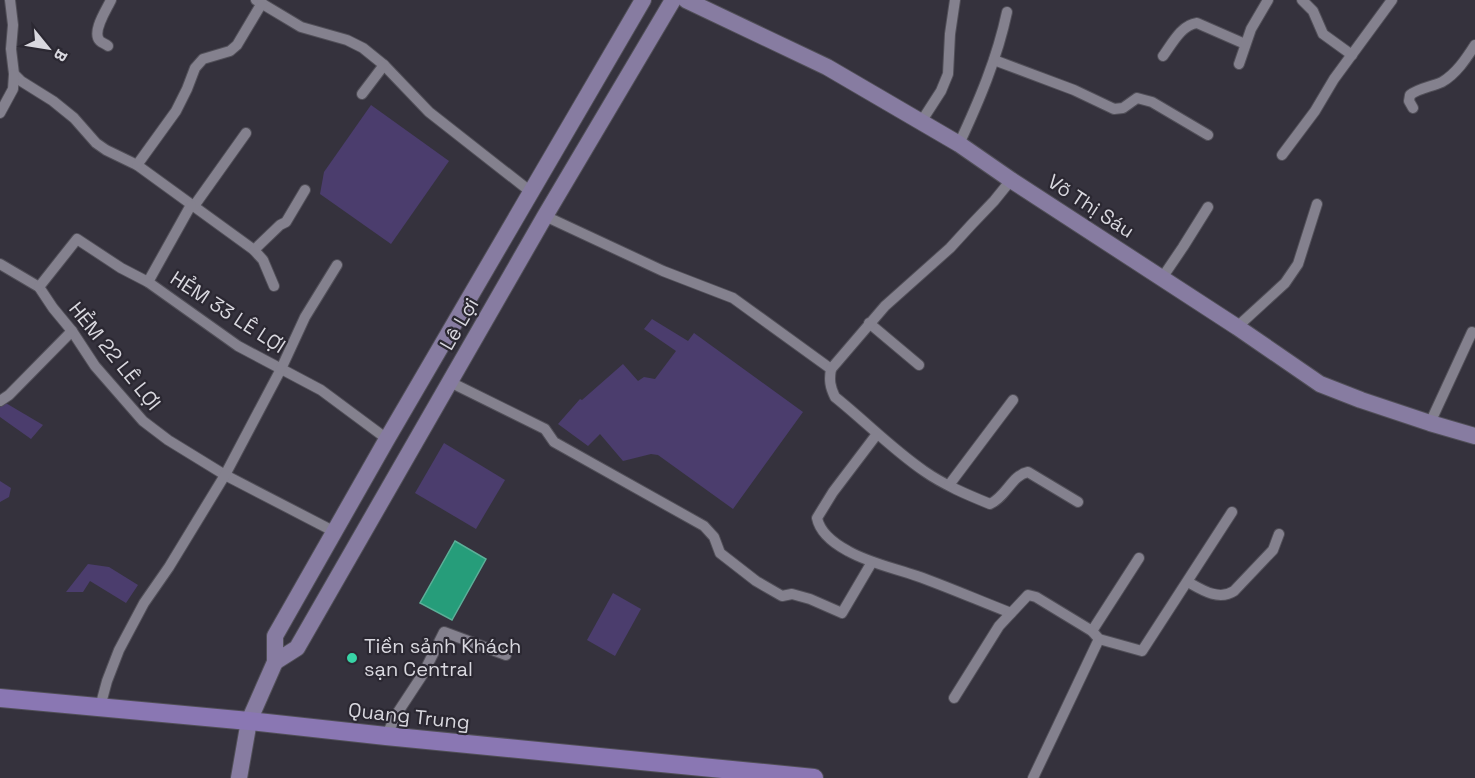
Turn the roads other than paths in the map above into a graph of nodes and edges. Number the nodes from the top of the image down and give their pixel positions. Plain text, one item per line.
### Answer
1 (10, 0) edge
2 (111, 0) edge
3 (643, 0) edge
4 (673, 0) edge
5 (686, 0) edge
6 (955, 0) edge
7 (1268, 0) edge
8 (1302, 0) edge
9 (1392, 0) edge
10 (259, 2) edge
11 (1007, 12) dead end
12 (1245, 44) junction
13 (108, 45) dead end
14 (1475, 45) edge
15 (1352, 55) junction
16 (1163, 56) dead end
17 (994, 60) junction
18 (1239, 64) dead end
19 (384, 65) junction
20 (14, 74) junction
21 (363, 94) dead end
22 (1413, 108) dead end
23 (0, 112) edge
24 (921, 122) junction
25 (246, 133) dead end
26 (1208, 135) dead end
27 (959, 144) junction
28 (1282, 155) dead end
29 (137, 165) junction
30 (1011, 180) junction
31 (304, 190) dead end
32 (531, 192) junction
33 (1317, 204) dead end
34 (193, 206) junction
35 (1208, 207) dead end
36 (545, 216) junction
37 (255, 250) junction
38 (0, 264) edge
39 (337, 265) dead end
40 (1162, 278) junction
41 (148, 282) junction
42 (274, 286) dead end
43 (39, 287) junction
44 (869, 323) junction
45 (1237, 327) junction
46 (72, 331) junction
47 (1472, 332) dead end
48 (920, 365) dead end
49 (281, 369) junction
50 (831, 369) junction
51 (450, 382) junction
52 (0, 400) edge
53 (1013, 400) dead end
54 (1430, 423) junction
55 (877, 434) junction
56 (1475, 436) edge
57 (387, 439) junction
58 (225, 475) junction
59 (365, 479) junction
60 (949, 485) junction
61 (387, 492) junction
62 (1078, 502) dead end
63 (1232, 513) dead end
64 (335, 531) junction
65 (1279, 534) dead end
66 (1139, 558) dead end
67 (872, 562) junction
68 (1188, 582) junction
69 (1011, 613) junction
70 (1096, 635) junction
71 (506, 655) dead end
72 (275, 662) junction
73 (0, 698) edge
74 (954, 698) dead end
75 (100, 707) junction
76 (249, 721) junction
77 (386, 736) junction
78 (772, 776) edge
79 (239, 778) edge
80 (814, 778) edge
81 (1033, 778) edge

1 - 20 street
2 - 13 street
3 - 32 main road, Lê Lợi
4 - 36 main road, Lê Lợi
5 - 24 main road, Võ Thị Sáu
6 - 24 street
7 - 12 street
8 - 15 street
9 - 15 street
10 - 19 street
10 - 29 street
11 - 17 street
12 - 16 street
12 - 18 street
14 - 22 street
15 - 28 street
17 - 26 street
17 - 27 street
19 - 21 street
19 - 32 street
20 - 23 street
20 - 29 street
24 - 27 main road, Võ Thị Sáu
25 - 34 street
27 - 30 main road, Võ Thị Sáu
29 - 34 street
30 - 40 main road, Võ Thị Sáu
30 - 44 street
31 - 37 street
32 - 57 main road, Lê Lợi
33 - 45 street
34 - 37 street
34 - 41 street
35 - 40 street
36 - 50 street
36 - 51 main road, Lê Lợi
37 - 42 street
38 - 43 street, HẺM 22 LÊ LỢI
39 - 49 street
40 - 45 main road, Võ Thị Sáu
41 - 43 street, HẺM 33 LÊ LỢI
41 - 49 street, HẺM 33 LÊ LỢI
43 - 46 street, HẺM 22 LÊ LỢI
44 - 48 street
44 - 50 street
45 - 54 main road, Võ Thị Sáu
46 - 52 street
46 - 58 street, HẺM 22 LÊ LỢI
47 - 54 street
49 - 57 street, HẺM 33 LÊ LỢI
49 - 58 street
50 - 55 street
51 - 61 main road, Lê Lợi
51 - 67 street
53 - 60 street
54 - 56 main road, Võ Thị Sáu
55 - 60 street
55 - 67 street
57 - 59 main road, Lê Lợi
58 - 64 street, HẺM 22 LÊ LỢI
58 - 75 street
59 - 61 main road
59 - 64 main road, Lê Lợi
60 - 62 street
61 - 72 main road, Lê Lợi
63 - 68 street
64 - 72 main road, Lê Lợi
65 - 68 street
66 - 70 street
67 - 69 street
68 - 70 street
69 - 70 street
69 - 74 street
70 - 81 street
71 - 77 street
72 - 76 main road, Lê Lợi
73 - 75 main road, Quang Trung
75 - 76 main road, Quang Trung
76 - 77 main road, Quang Trung
76 - 79 main road, Lê Lợi
77 - 78 main road, Quang Trung
78 - 80 main road, Quang Trung

